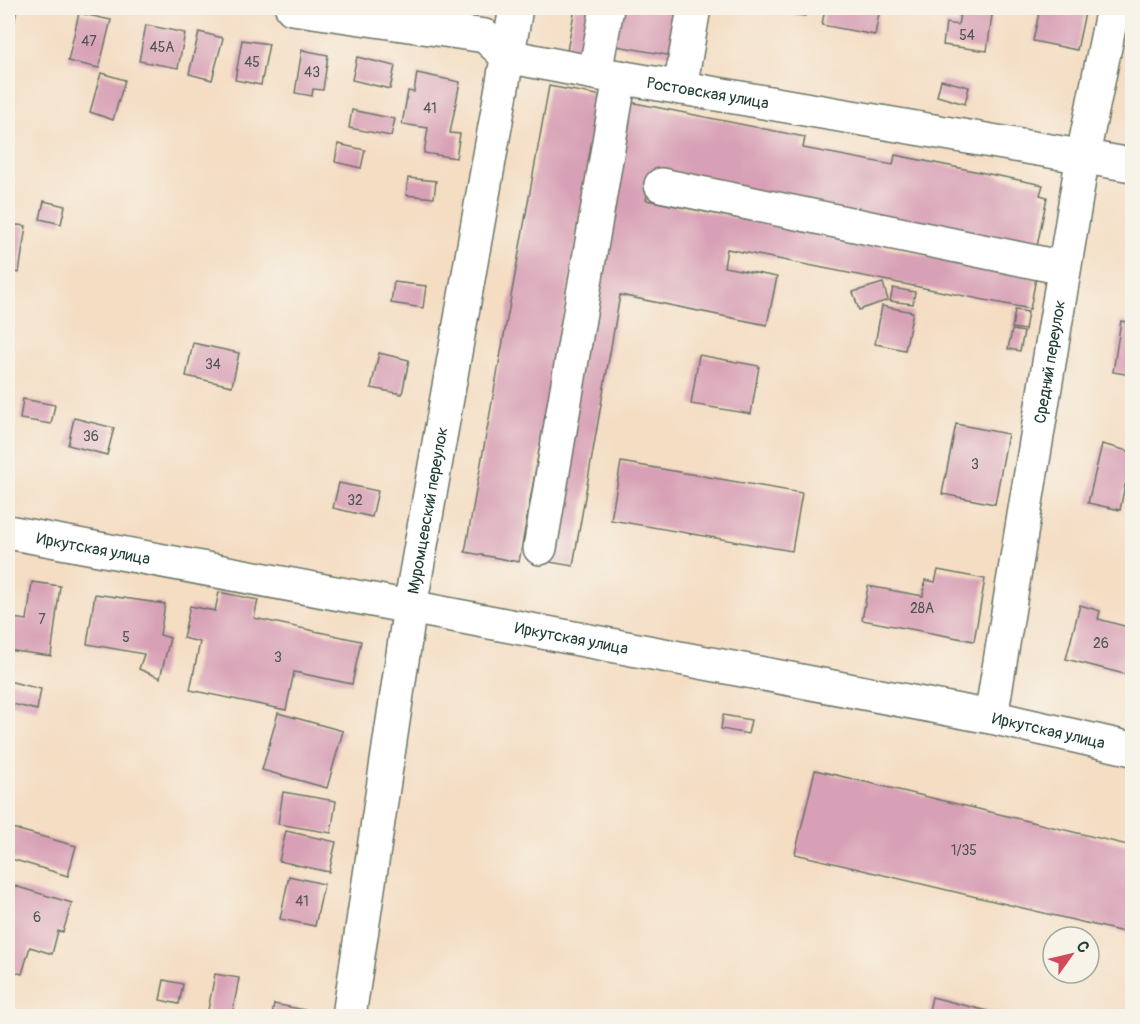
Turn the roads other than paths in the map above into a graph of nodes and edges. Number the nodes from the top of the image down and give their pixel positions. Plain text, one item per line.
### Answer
1 (292, 8) edge
2 (516, 8) edge
3 (607, 8) edge
4 (694, 8) edge
5 (1113, 8) edge
6 (507, 56) junction
7 (607, 75) junction
8 (680, 88) junction
9 (1083, 155) junction
10 (1132, 165) edge
11 (661, 185) dead end
12 (1064, 268) junction
13 (8, 532) edge
14 (540, 548) dead end
15 (410, 607) junction
16 (991, 717) junction
17 (1132, 749) edge
18 (349, 1017) edge

1 - 6 street
2 - 6 street, Муромцевский переулок
3 - 7 street
4 - 8 street
5 - 9 street, Средний переулок
6 - 7 street, Ростовская улица
6 - 15 street, Муромцевский переулок
7 - 8 street, Ростовская улица
7 - 14 street
8 - 9 street, Ростовская улица
9 - 10 street, Ростовская улица
9 - 12 street, Средний переулок
11 - 12 street
12 - 16 street, Средний переулок
13 - 15 street, Иркутская улица
15 - 16 street, Иркутская улица
15 - 18 street, Муромцевский переулок
16 - 17 street, Иркутская улица

